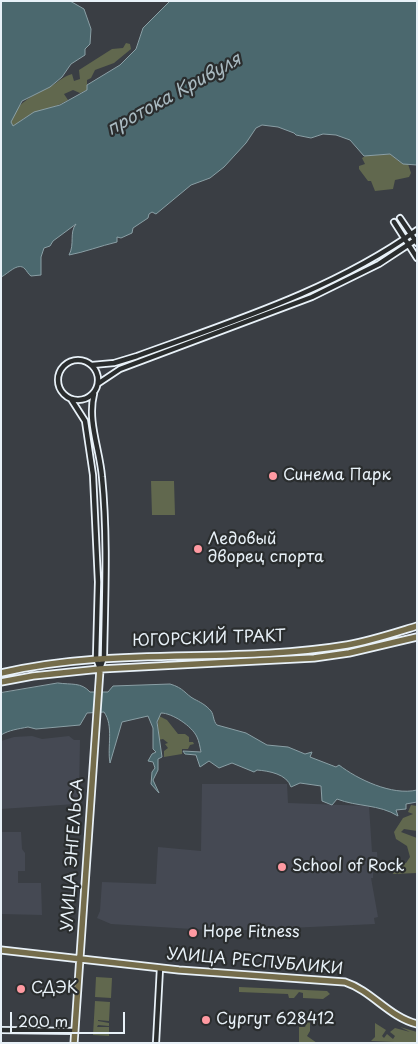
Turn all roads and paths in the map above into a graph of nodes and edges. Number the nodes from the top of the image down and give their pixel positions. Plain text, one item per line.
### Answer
1 (400, 218) dead end
2 (394, 222) dead end
3 (417, 230) edge
4 (410, 234) junction
5 (404, 239) junction
6 (416, 241) edge
7 (408, 246) junction
8 (417, 258) edge
9 (92, 365) junction
10 (99, 383) junction
11 (94, 394) junction
12 (71, 400) junction
13 (102, 472) junction
14 (93, 475) junction
15 (417, 626) edge
16 (417, 637) edge
17 (104, 657) junction
18 (96, 658) junction
19 (100, 668) junction
20 (1, 673) edge
21 (1, 682) edge
22 (1, 950) edge
23 (80, 959) junction
24 (160, 968) junction
25 (417, 1024) edge
26 (1, 1030) edge
27 (75, 1031) junction
28 (74, 1043) edge
29 (156, 1043) edge

1 - 4 street
2 - 5 street
3 - 4 street
4 - 5 street
4 - 6 street
5 - 7 street
5 - 9 street
6 - 7 street
7 - 8 street
7 - 10 street
9 - 10 street
9 - 12 street
10 - 11 street
11 - 12 street
11 - 13 street, УЛИЦА ЭНГЕЛЬСА
12 - 14 street, УЛИЦА ЭНГЕЛЬСА
13 - 14 street
13 - 17 street, УЛИЦА ЭНГЕЛЬСА
14 - 18 street, УЛИЦА ЭНГЕЛЬСА
15 - 17 main road, ЮГОРСКИЙ ТРАКТ
16 - 19 main road, ЮГОРСКИЙ ТРАКТ
17 - 18 main road, ЮГОРСКИЙ ТРАКТ
17 - 19 street, УЛИЦА ЭНГЕЛЬСА
18 - 19 street, УЛИЦА ЭНГЕЛЬСА
18 - 20 main road, ЮГОРСКИЙ ТРАКТ
19 - 21 main road, ЮГОРСКИЙ ТРАКТ
19 - 23 main road, УЛИЦА ЭНГЕЛЬСА
22 - 23 main road, УЛИЦА РЕСПУБЛИКИ
23 - 24 main road, УЛИЦА РЕСПУБЛИКИ
23 - 27 main road, УЛИЦА ЭНГЕЛЬСА
24 - 25 main road, УЛИЦА РЕСПУБЛИКИ
24 - 29 street
26 - 27 street
27 - 28 main road, УЛИЦА ЭНГЕЛЬСА

